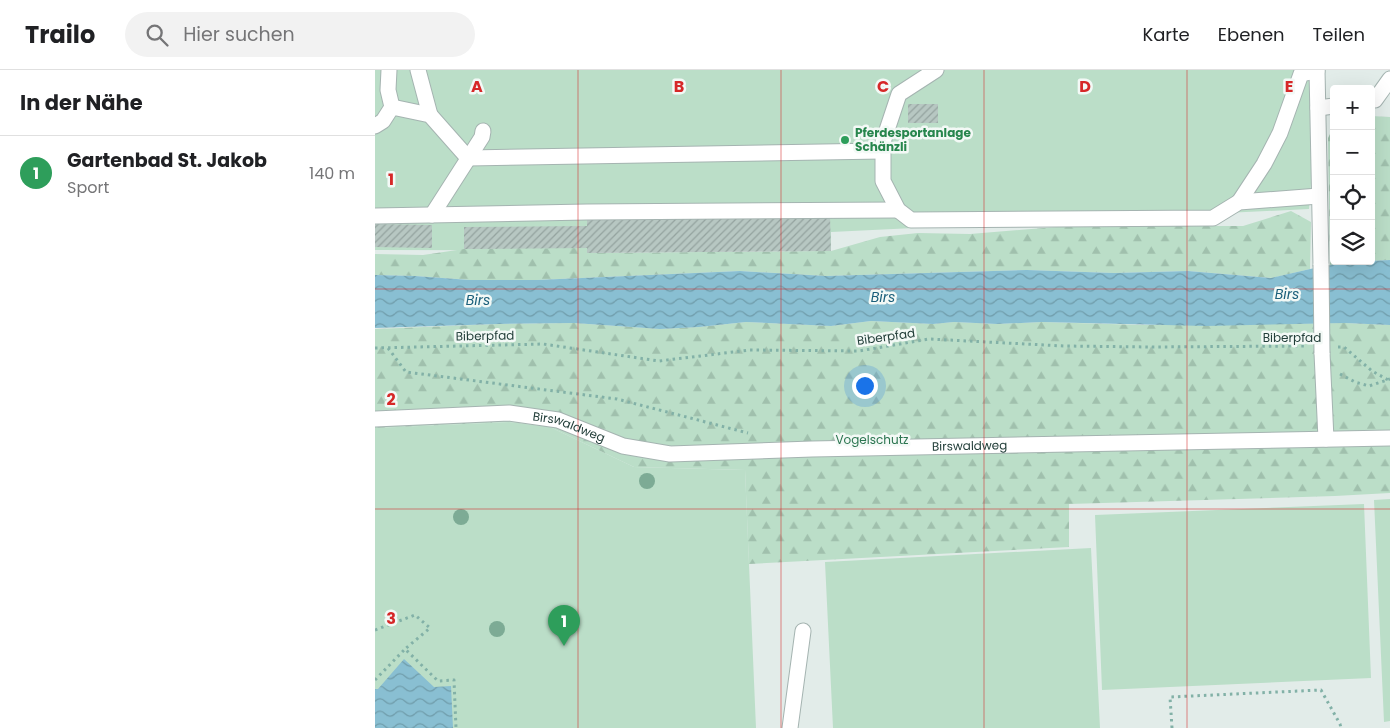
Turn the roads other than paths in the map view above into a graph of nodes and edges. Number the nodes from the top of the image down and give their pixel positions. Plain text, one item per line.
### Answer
1 (389, 70) edge
2 (418, 70) edge
3 (936, 70) edge
4 (1317, 70) edge
5 (1390, 78) edge
6 (1379, 100) edge
7 (1330, 106) edge
8 (392, 107) junction
9 (1318, 108) junction
10 (431, 115) junction
11 (375, 126) edge
12 (483, 131) dead end
13 (882, 151) junction
14 (469, 158) junction
15 (1319, 196) junction
16 (1239, 202) junction
17 (898, 210) junction
18 (433, 215) junction
19 (375, 216) edge
20 (375, 419) edge
21 (1390, 438) edge
22 (1326, 439) junction
23 (803, 631) dead end
24 (790, 728) edge

1 - 8 lane
2 - 10 lane
3 - 13 lane
4 - 9 lane
4 - 16 lane
5 - 6 lane
7 - 9 lane
8 - 10 lane
8 - 11 lane
9 - 15 lane
10 - 14 lane
12 - 14 lane
13 - 14 lane
13 - 17 lane
14 - 18 lane
15 - 16 lane
15 - 22 lane, bridge
16 - 17 lane
17 - 18 lane
18 - 19 lane
20 - 22 lane, Birswaldweg
21 - 22 lane, Birswaldweg
23 - 24 lane

